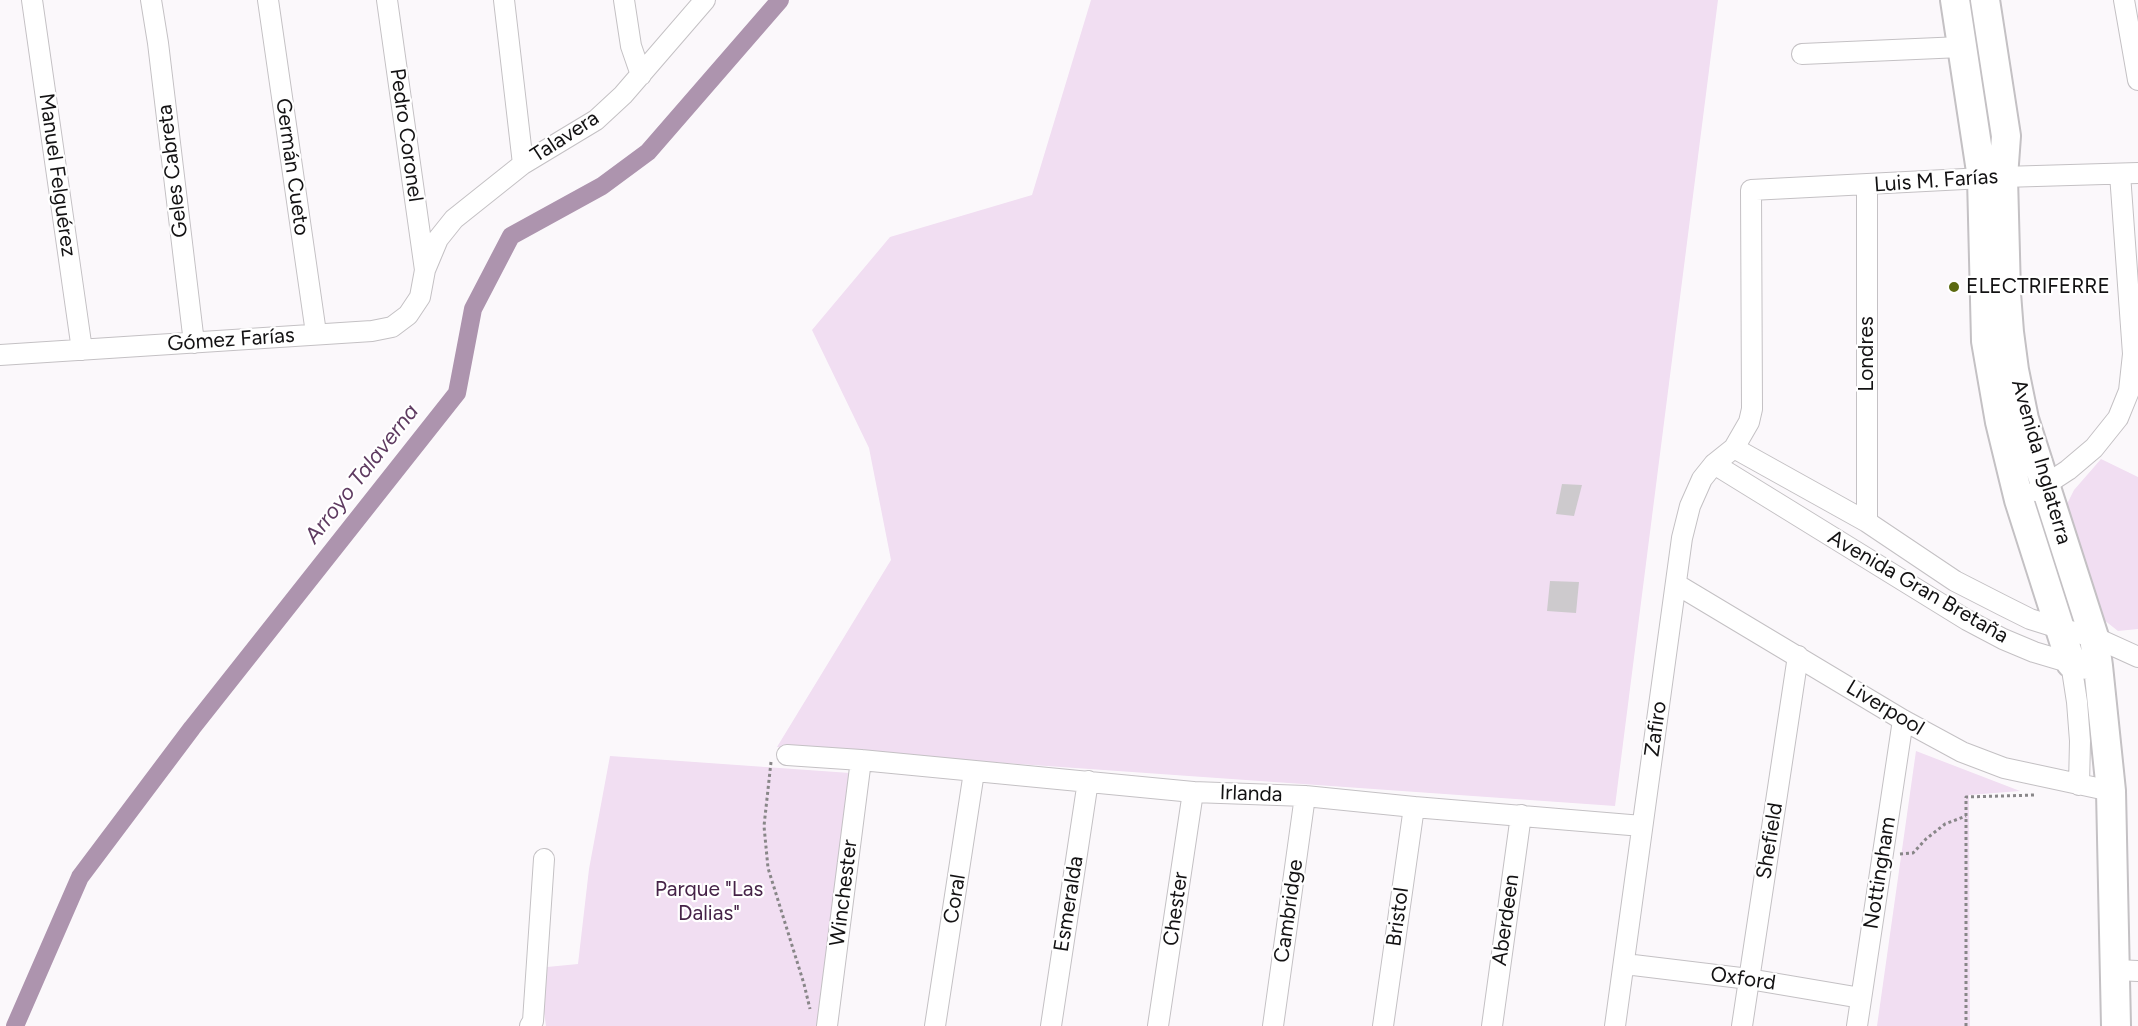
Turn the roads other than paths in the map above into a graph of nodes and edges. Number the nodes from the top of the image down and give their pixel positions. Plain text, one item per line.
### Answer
1 (32, 0) edge
2 (151, 0) edge
3 (268, 0) edge
4 (387, 0) edge
5 (504, 0) edge
6 (624, 0) edge
7 (705, 0) edge
8 (1955, 0) edge
9 (1985, 0) edge
10 (2124, 0) edge
11 (2134, 34) edge
12 (1961, 47) junction
13 (1802, 54) dead end
14 (640, 75) junction
15 (2138, 80) edge
16 (523, 164) junction
17 (2129, 174) edge
18 (1993, 177) junction
19 (1867, 185) junction
20 (425, 270) junction
21 (316, 333) junction
22 (194, 343) junction
23 (82, 350) junction
24 (0, 355) edge
25 (1734, 448) junction
26 (1714, 464) junction
27 (2045, 486) junction
28 (2019, 500) junction
29 (1867, 522) junction
30 (1676, 584) junction
31 (2062, 629) junction
32 (2094, 636) junction
33 (1798, 656) junction
34 (2138, 659) edge
35 (2085, 664) junction
36 (1903, 720) junction
37 (787, 755) road end
38 (861, 760) junction
39 (974, 772) junction
40 (1088, 781) junction
41 (2079, 785) junction
42 (2111, 791) junction
43 (1193, 792) junction
44 (1305, 796) junction
45 (1414, 807) junction
46 (1521, 815) junction
47 (1642, 826) junction
48 (544, 859) dead end
49 (1625, 964) junction
50 (2127, 971) edge
51 (1749, 979) junction
52 (1861, 998) junction
53 (533, 1024) edge
54 (826, 1026) edge
55 (935, 1026) edge
56 (1051, 1026) edge
57 (1158, 1026) edge
58 (1273, 1026) edge
59 (1383, 1026) edge
60 (1492, 1026) edge
61 (1615, 1026) edge
62 (1742, 1026) edge
63 (1857, 1026) edge
64 (2116, 1026) edge

1 - 23 street, Manuel Felguérez
2 - 22 street, Geles Cabreta
3 - 21 street, Germán Cueto
4 - 20 street, Pedro Coronel
5 - 16 street
6 - 14 street
7 - 14 street, Talavera
8 - 12 street
9 - 18 street
10 - 11 street
11 - 15 street
12 - 13 street
12 - 18 street
14 - 16 street, Talavera
16 - 20 street, Talavera
17 - 18 street, Luis M. Farías
17 - 27 street
18 - 19 street, Luis M. Farías
18 - 27 street, Avenida Inglaterra
18 - 28 street, Avenida Inglaterra
19 - 25 street, Luis M. Farías
19 - 29 street, Londres
20 - 21 street, Gómez Farías
21 - 22 street, Gómez Farías
22 - 23 street, Gómez Farías
23 - 24 street, Gómez Farías
25 - 26 street, Zafiro
25 - 29 street, Avenida Gran Bretaña
26 - 30 street, Zafiro
26 - 35 street, Avenida Gran Bretaña
27 - 28 street
27 - 32 street, Avenida Inglaterra
28 - 31 street, Avenida Inglaterra
29 - 31 street, Avenida Gran Bretaña
30 - 33 street, Liverpool
30 - 47 street, Zafiro
31 - 32 street, Avenida Gran Bretaña
31 - 35 street, Avenida Inglaterra
32 - 34 street, Avenida Gran Bretaña
32 - 35 street, Avenida Inglaterra
33 - 36 street, Liverpool
33 - 51 street, Shefield
34 - 35 street, Avenida Gran Bretaña
35 - 41 street
35 - 42 street
36 - 41 street, Liverpool
36 - 52 street, Nottingham
37 - 38 street, Irlanda
38 - 39 street, Irlanda
38 - 54 street, Winchester
39 - 40 street, Irlanda
39 - 55 street, Coral
40 - 43 street, Irlanda
40 - 56 street, Esmeralda
41 - 42 street, Liverpool
42 - 50 street
43 - 44 street, Irlanda
43 - 57 street, Chester
44 - 45 street, Irlanda
44 - 58 street, Cambridge
45 - 46 street, Irlanda
45 - 59 street, Bristol
46 - 47 street, Irlanda
46 - 60 street, Aberdeen
47 - 49 street, Zafiro
48 - 53 street
49 - 51 street, Oxford
49 - 61 street, Zafiro
50 - 64 street
51 - 52 street, Oxford
51 - 62 street, Shefield
52 - 63 street, Nottingham

